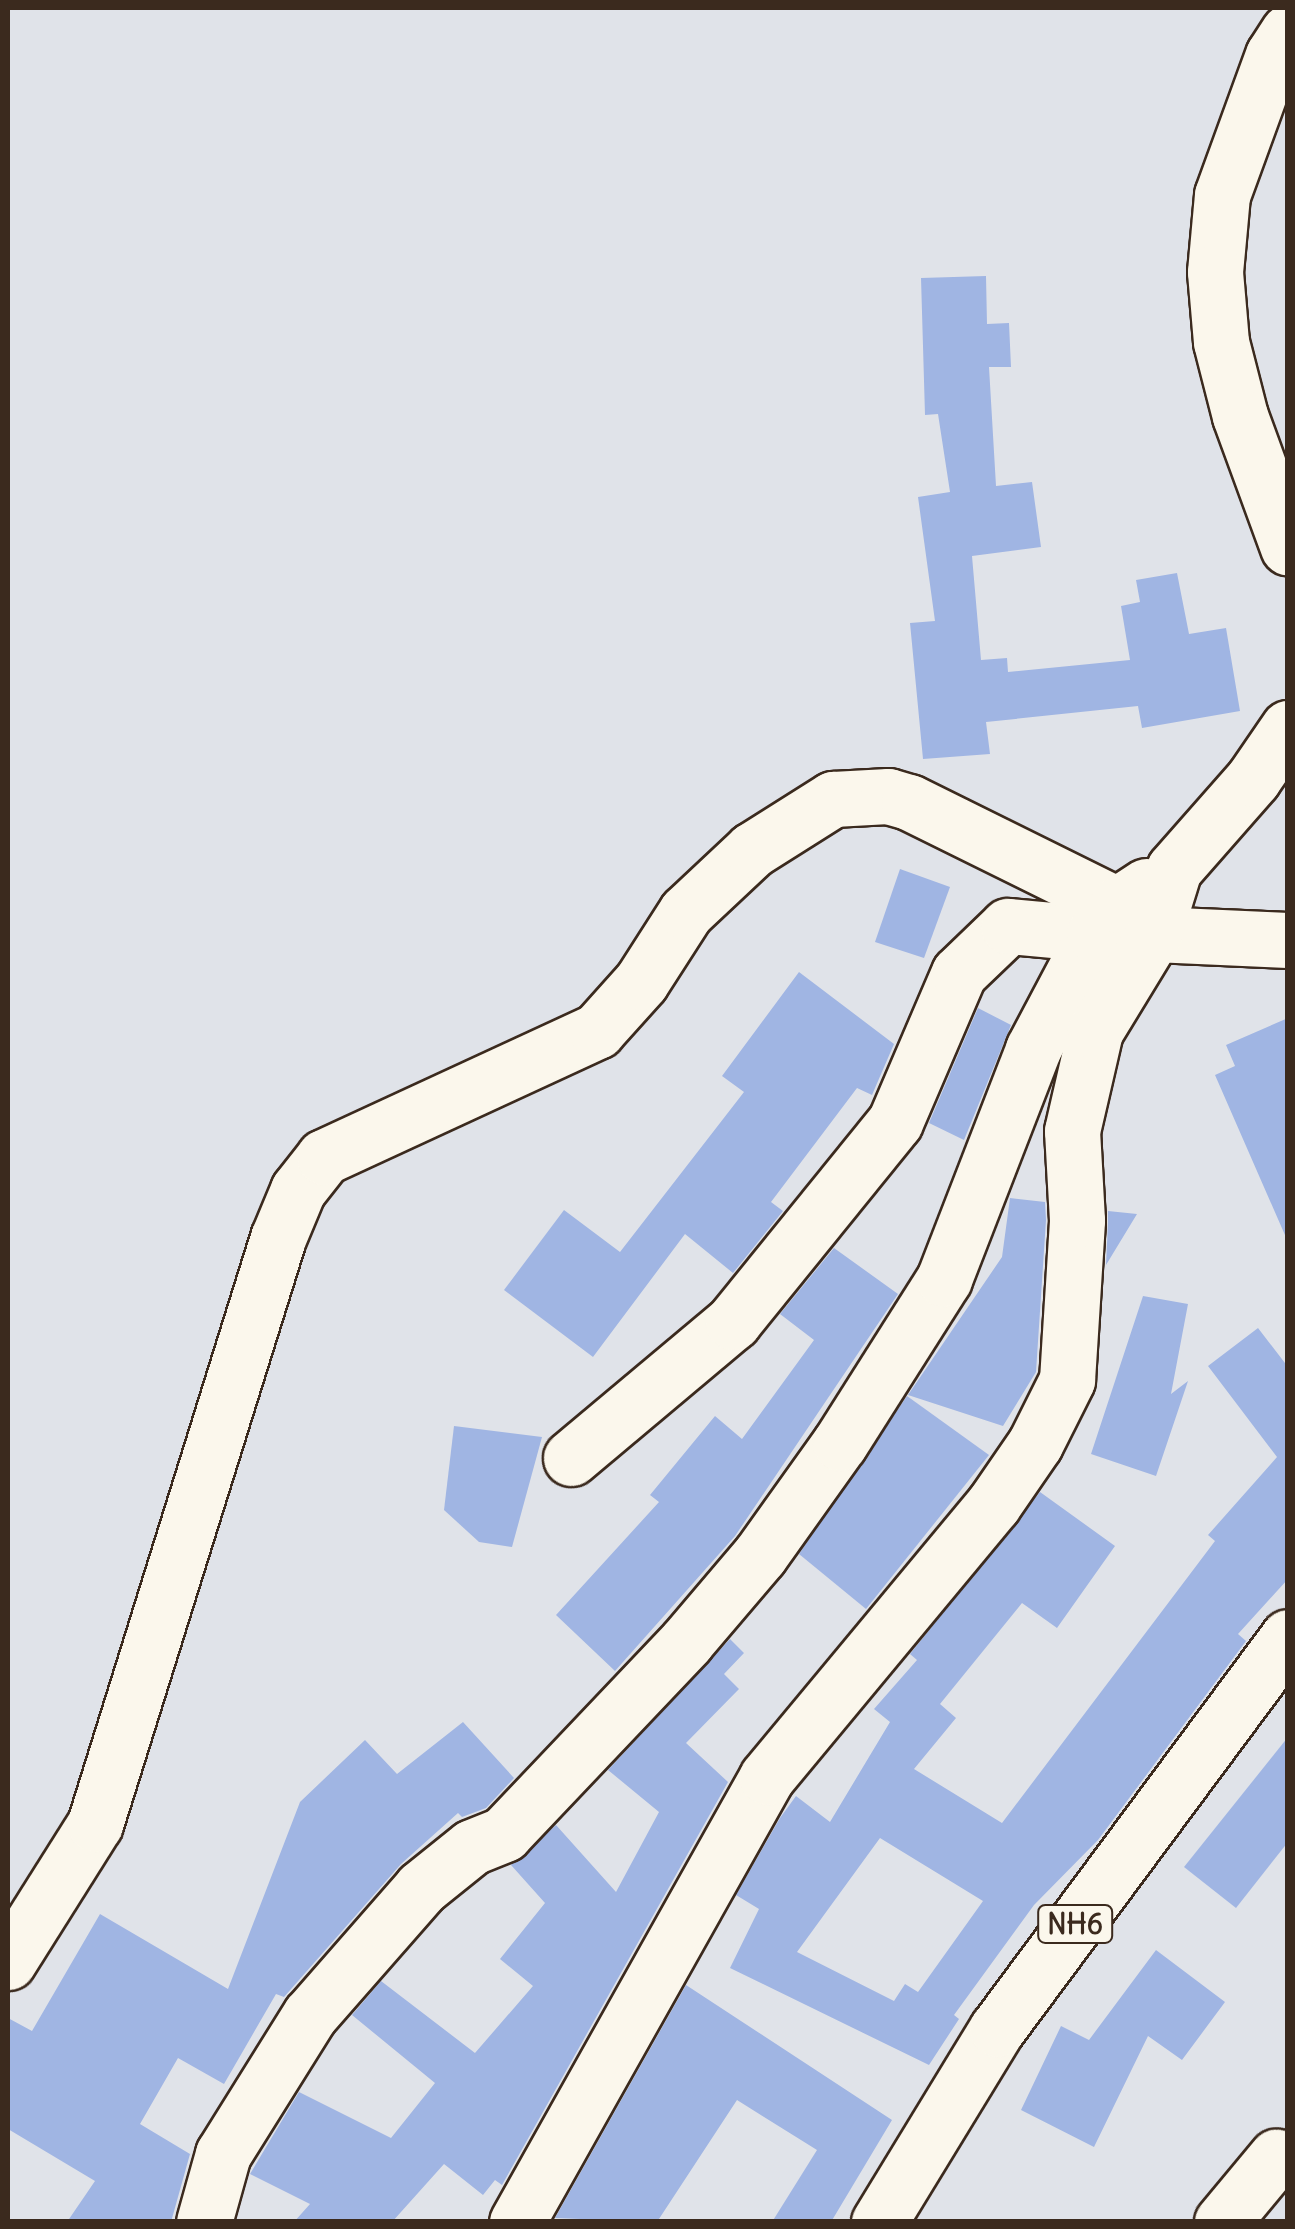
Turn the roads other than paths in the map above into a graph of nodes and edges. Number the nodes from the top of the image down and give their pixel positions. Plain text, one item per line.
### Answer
1 (1288, 32) edge
2 (1288, 546) edge
3 (1288, 728) edge
4 (1122, 924) junction
5 (1288, 940) edge
6 (571, 1458) dead end
7 (1288, 1637) edge
8 (8, 1962) edge
9 (1276, 2156) dead end
10 (204, 2222) edge
11 (517, 2222) edge
12 (879, 2222) edge
13 (1222, 2222) edge

1 - 2 main road
3 - 4 main road
4 - 5 main road
4 - 6 main road
4 - 8 main road
4 - 10 main road
4 - 11 main road
7 - 12 main road, NH6
9 - 13 main road

